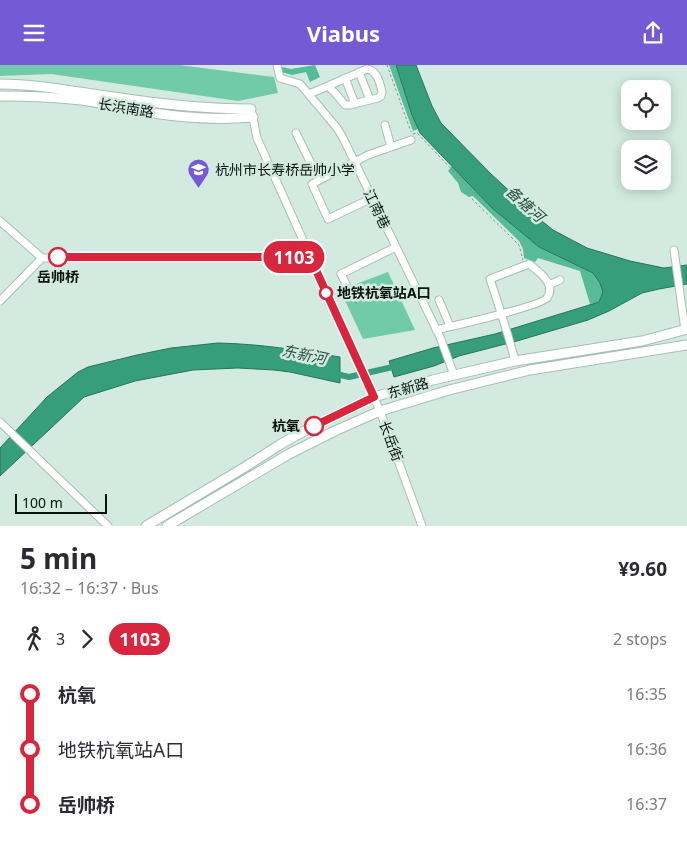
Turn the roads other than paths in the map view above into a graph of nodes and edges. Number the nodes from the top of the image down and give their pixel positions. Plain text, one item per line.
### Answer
1 (277, 66) edge
2 (359, 72) junction
3 (345, 78) junction
4 (0, 84) edge
5 (328, 86) junction
6 (309, 94) junction
7 (0, 96) edge
8 (370, 100) junction
9 (355, 104) junction
10 (252, 113) junction
11 (384, 125) dead end
12 (296, 133) dead end
13 (411, 140) dead end
14 (391, 147) junction
15 (354, 162) junction
16 (319, 180) junction
17 (372, 198) junction
18 (0, 221) edge
19 (396, 247) junction
20 (674, 250) dead end
21 (310, 257) junction
22 (42, 258) junction
23 (560, 281) dead end
24 (346, 284) road end
25 (549, 285) junction
26 (439, 300) dead end
27 (0, 301) edge
28 (501, 313) junction
29 (450, 326) junction
30 (436, 330) junction
31 (686, 331) edge
32 (687, 345) edge
33 (687, 351) edge
34 (643, 353) junction
35 (514, 361) junction
36 (454, 375) junction
37 (374, 397) junction
38 (380, 411) junction
39 (0, 422) edge
40 (108, 526) edge
41 (146, 526) edge
42 (167, 526) edge
43 (422, 526) edge

1 - 6 street, 江南巷
2 - 3 street
2 - 8 street
2 - 8 street
3 - 5 street
3 - 9 street
4 - 10 main road, 长浜南路
5 - 6 street
5 - 9 street
6 - 15 street, 江南巷
7 - 10 main road, 长浜南路
8 - 9 street
10 - 21 street, 长岳街
11 - 14 street
12 - 16 street
13 - 14 street
14 - 15 street
15 - 16 street
15 - 17 street, 江南巷
16 - 17 street
17 - 19 street, 江南巷
18 - 22 street
19 - 24 street
19 - 30 street, 江南巷
20 - 31 street
21 - 22 street
21 - 37 street, 长岳街
22 - 27 street
23 - 25 street
25 - 28 street
25 - 28 street
26 - 29 street
28 - 29 street
28 - 35 street
29 - 30 street
30 - 36 street, 江南巷
31 - 35 main road, 东新路
32 - 34 main road, 东新路
33 - 34 main road, 东新路
34 - 38 main road, 东新路
35 - 36 main road, 东新路
36 - 37 main road, 东新路
37 - 38 street, 长岳街
37 - 41 main road, 东新路
38 - 42 main road, 东新路
38 - 43 street, 长岳街
39 - 40 street

